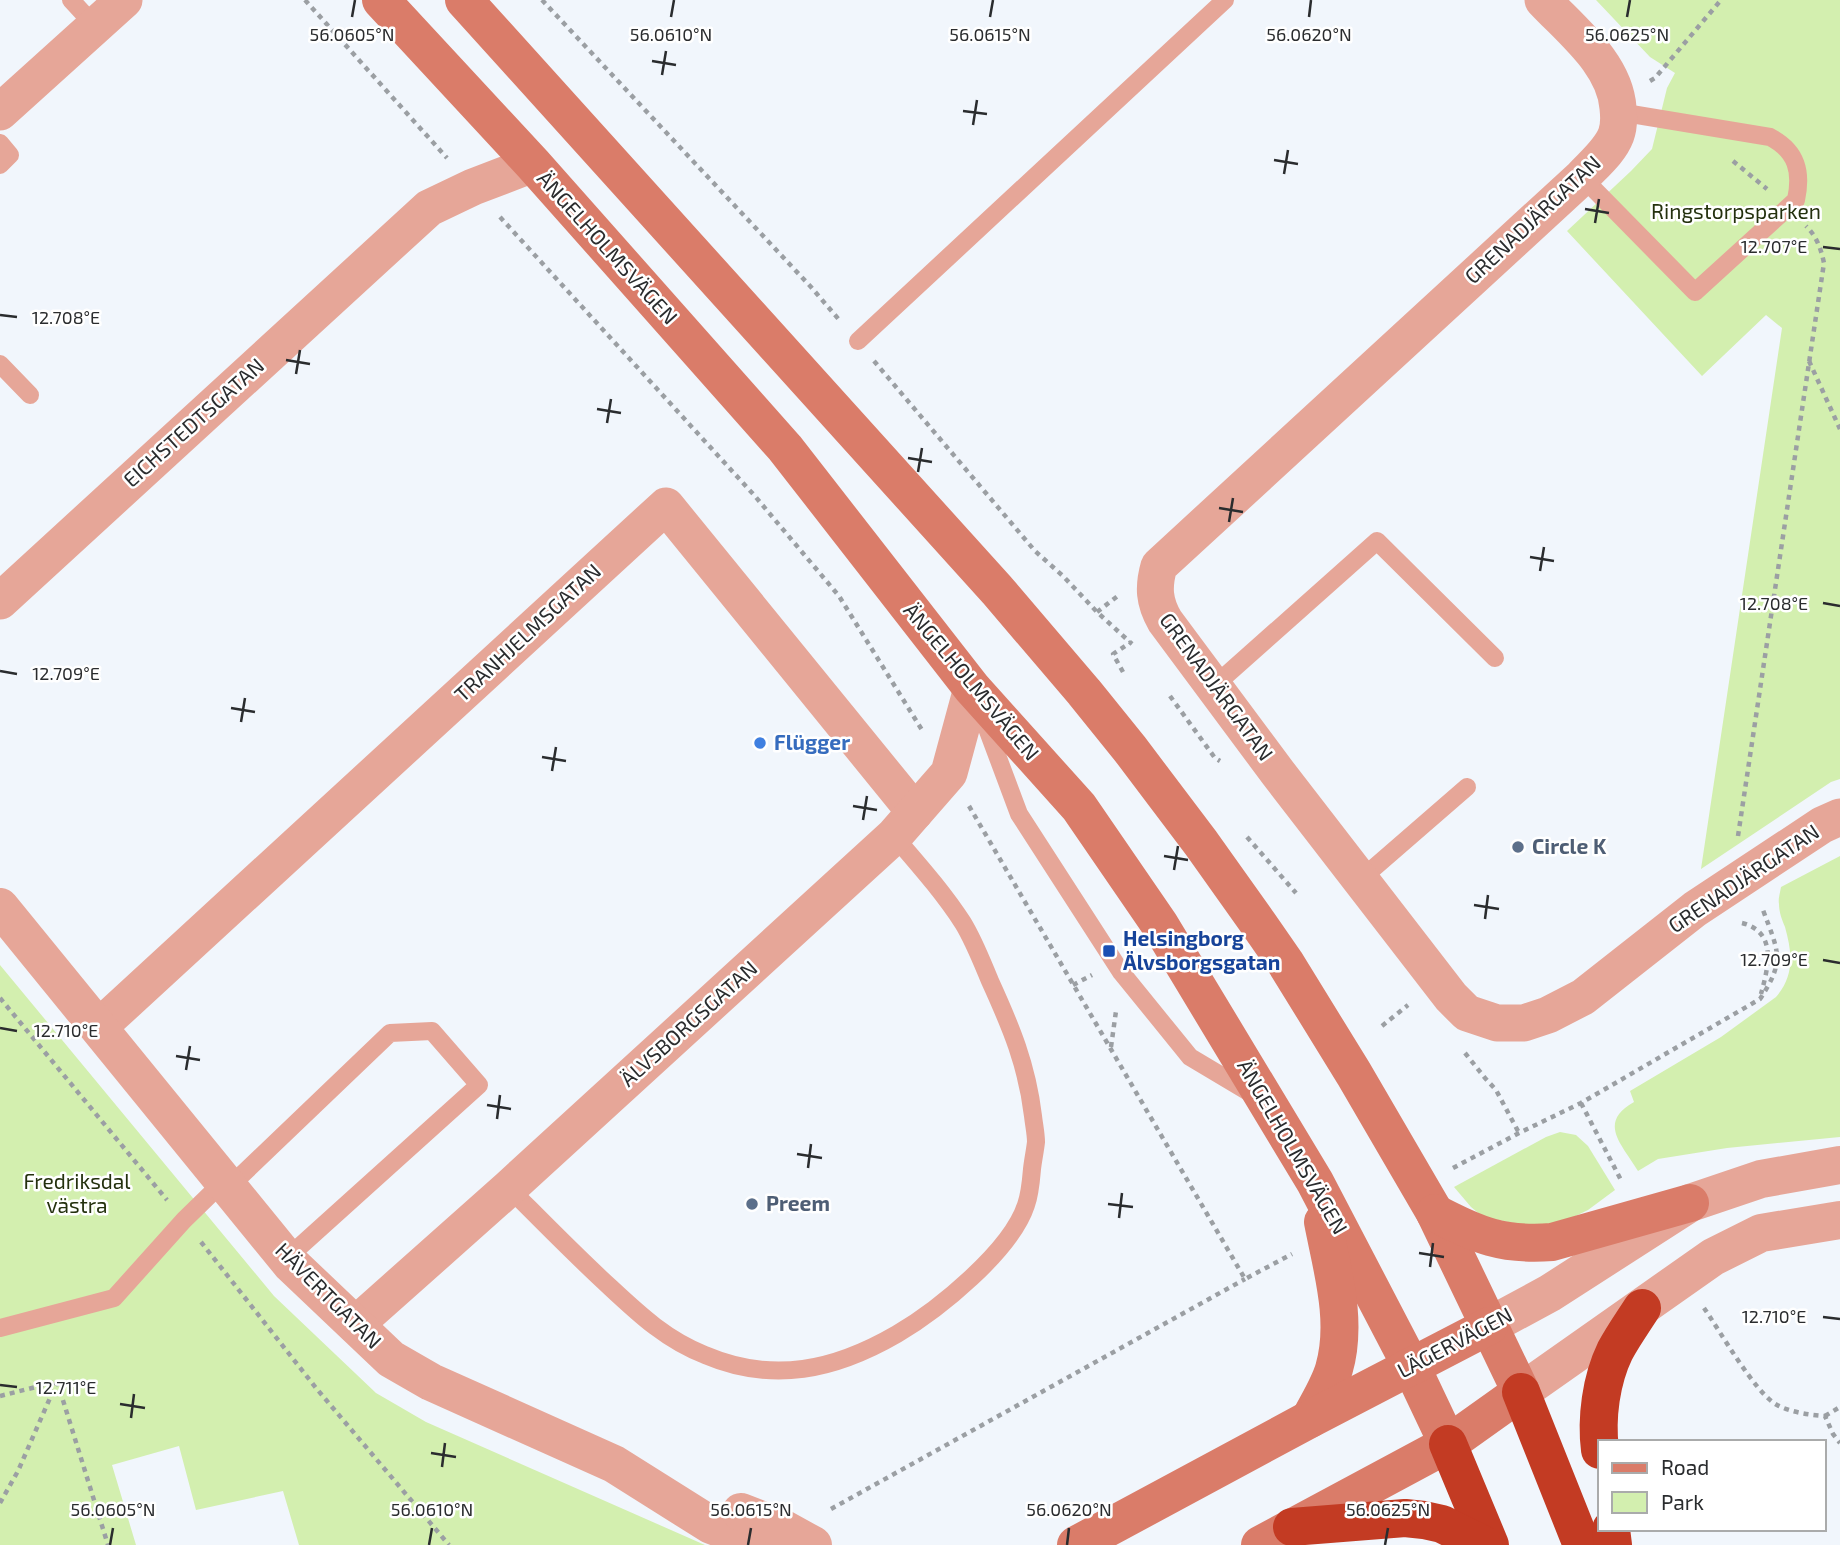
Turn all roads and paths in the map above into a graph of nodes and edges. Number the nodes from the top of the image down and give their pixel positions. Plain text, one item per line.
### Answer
1 (124, 0) edge
2 (381, 0) edge
3 (464, 0) edge
4 (542, 0) edge
5 (1225, 0) edge
6 (1543, 0) edge
7 (1721, 0) edge
8 (83, 13) edge
9 (1618, 103) junction
10 (0, 112) edge
11 (0, 143) edge
12 (1727, 158) dead end
13 (533, 164) junction
14 (0, 165) edge
15 (1583, 177) junction
16 (1787, 208) junction
17 (858, 341) junction
18 (1809, 360) junction
19 (0, 364) edge
20 (30, 395) dead end
21 (1840, 429) edge
22 (0, 601) edge
23 (1131, 642) junction
24 (1138, 653) dead end
25 (1495, 658) dead end
26 (1123, 672) dead end
27 (1214, 687) junction
28 (972, 688) junction
29 (1169, 695) dead end
30 (1278, 773) junction
31 (1467, 787) dead end
32 (1840, 817) edge
33 (905, 824) junction
34 (1247, 836) dead end
35 (1748, 873) junction
36 (1361, 879) junction
37 (1296, 893) dead end
38 (0, 907) edge
39 (1739, 922) dead end
40 (1101, 970) dead end
41 (1073, 985) dead end
42 (0, 998) edge
43 (1417, 998) dead end
44 (1760, 999) junction
45 (1382, 1026) dead end
46 (99, 1027) junction
47 (1485, 1079) dead end
48 (1581, 1103) junction
49 (1267, 1104) junction
50 (1519, 1133) junction
51 (1840, 1165) edge
52 (1444, 1172) dead end
53 (1621, 1180) dead end
54 (1315, 1182) junction
55 (226, 1185) junction
56 (509, 1188) junction
57 (1690, 1203) junction
58 (1435, 1213) junction
59 (184, 1220) junction
60 (1840, 1220) edge
61 (287, 1258) junction
62 (1245, 1279) dead end
63 (1698, 1298) dead end
64 (1642, 1308) junction
65 (355, 1325) junction
66 (1489, 1326) junction
67 (0, 1328) edge
68 (1411, 1366) junction
69 (57, 1381) junction
70 (1521, 1392) junction
71 (0, 1396) edge
72 (1840, 1407) edge
73 (1825, 1416) junction
74 (1310, 1419) junction
75 (1599, 1440) edge
76 (1840, 1443) edge
77 (1448, 1444) junction
78 (614, 1464) junction
79 (0, 1503) edge
80 (831, 1509) dead end
81 (721, 1535) edge
82 (1276, 1536) edge
83 (108, 1545) edge
84 (449, 1545) edge
85 (766, 1545) edge
86 (813, 1545) edge
87 (1076, 1545) edge
88 (1484, 1545) edge
89 (1490, 1545) edge
90 (1582, 1545) edge

1 - 8 street
2 - 13 main road, ÄNGELHOLMSVÄGEN
3 - 58 main road
4 - 17 path
5 - 17 lane
6 - 9 street
7 - 9 path
8 - 10 street
9 - 15 street, GRENADJÄRGATAN
9 - 16 lane
11 - 14 lane
12 - 16 path
13 - 22 street, EICHSTEDTSGATAN
13 - 28 main road, ÄNGELHOLMSVÄGEN
15 - 16 lane
15 - 27 street, GRENADJÄRGATAN
16 - 18 path
17 - 23 path
18 - 21 path
18 - 35 path
19 - 20 lane
23 - 24 path
23 - 26 path
25 - 27 lane
27 - 30 street, GRENADJÄRGATAN
28 - 33 street, ÄLVSBORGSGATAN
28 - 49 main road, ÄNGELHOLMSVÄGEN
28 - 49 lane
29 - 30 path
30 - 36 street, GRENADJÄRGATAN
31 - 36 lane
32 - 35 street, GRENADJÄRGATAN
33 - 46 street, TRANHJELMSGATAN
33 - 56 street, ÄLVSBORGSGATAN
33 - 56 lane
34 - 37 path
35 - 36 street, GRENADJÄRGATAN
35 - 44 path
38 - 46 street, HÄVERTGATAN
39 - 44 path
40 - 41 path
42 - 59 path
43 - 45 path
44 - 48 path
46 - 55 street, HÄVERTGATAN
47 - 50 path
48 - 50 path
48 - 53 path
49 - 54 main road, ÄNGELHOLMSVÄGEN
50 - 52 path
51 - 57 street, LÄGERVÄGEN
54 - 68 main road, ÄNGELHOLMSVÄGEN
54 - 74 main road
55 - 59 lane
55 - 61 street, HÄVERTGATAN
55 - 61 lane
56 - 65 street, ÄLVSBORGSGATAN
57 - 58 main road
57 - 66 street, LÄGERVÄGEN
58 - 66 main road
59 - 67 lane
59 - 84 path
60 - 64 street
61 - 65 street, HÄVERTGATAN
62 - 80 path
63 - 73 path
64 - 70 street
64 - 75 highway
65 - 78 street, HÄVERTGATAN
66 - 68 main road, LÄGERVÄGEN
66 - 70 main road
68 - 74 main road, LÄGERVÄGEN
68 - 77 main road, ÄNGELHOLMSVÄGEN
69 - 71 path
69 - 79 path
69 - 83 path
70 - 77 main road
70 - 90 highway
72 - 73 path
73 - 76 path
74 - 87 main road, LÄGERVÄGEN
77 - 82 main road
77 - 89 highway
78 - 81 street, HÄVERTGATAN
78 - 86 street
81 - 85 street, HÄVERTGATAN
82 - 88 highway

